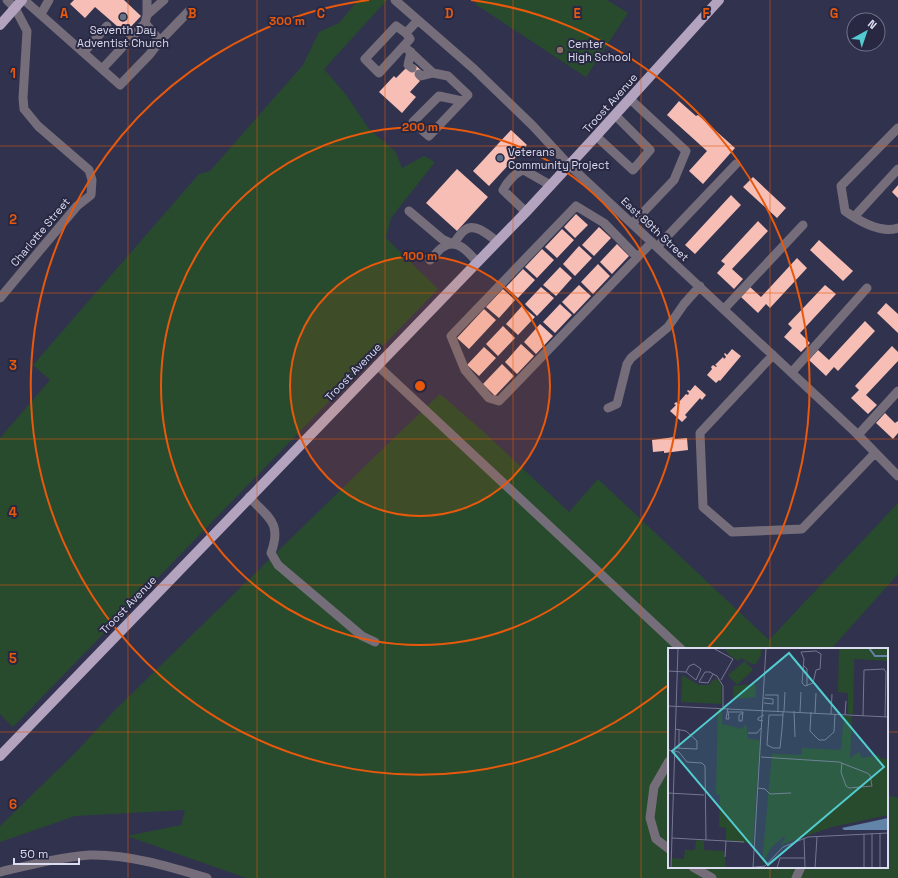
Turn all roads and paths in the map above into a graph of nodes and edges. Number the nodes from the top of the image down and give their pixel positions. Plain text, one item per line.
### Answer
1 (7, 0) edge
2 (49, 0) edge
3 (147, 0) edge
4 (164, 0) edge
5 (396, 0) edge
6 (719, 0) edge
7 (20, 3) edge
8 (189, 11) dead end
9 (41, 14) junction
10 (146, 19) junction
11 (418, 20) junction
12 (0, 25) edge
13 (107, 26) dead end
14 (406, 33) junction
15 (160, 41) junction
16 (407, 49) junction
17 (84, 52) junction
18 (102, 69) junction
19 (433, 73) junction
20 (630, 99) junction
21 (462, 101) junction
22 (615, 115) junction
23 (898, 128) edge
24 (596, 136) junction
25 (736, 164) dead end
26 (569, 165) junction
27 (898, 169) edge
28 (550, 185) junction
29 (409, 211) dead end
30 (526, 212) junction
31 (854, 217) junction
32 (632, 224) junction
33 (803, 224) dead end
34 (898, 228) edge
35 (497, 241) junction
36 (453, 244) junction
37 (654, 244) junction
38 (637, 257) junction
39 (430, 260) dead end
40 (477, 262) junction
41 (700, 286) junction
42 (867, 288) dead end
43 (0, 298) edge
44 (724, 309) junction
45 (773, 355) junction
46 (377, 365) junction
47 (792, 372) junction
48 (898, 391) edge
49 (608, 408) dead end
50 (858, 435) junction
51 (875, 453) junction
52 (898, 476) edge
53 (249, 497) junction
54 (375, 642) dead end
55 (680, 648) edge
56 (0, 756) edge
57 (668, 763) edge
58 (668, 849) edge
59 (696, 868) edge
60 (801, 868) edge
61 (0, 872) edge
62 (207, 878) edge
63 (712, 878) edge
64 (796, 878) edge

1 - 7 street
2 - 9 street
3 - 10 street
4 - 10 street
5 - 11 street, East 89th Street
6 - 20 main road, Troost Avenue
7 - 9 street
7 - 12 main road
7 - 43 street, Charlotte Street
8 - 15 street
9 - 17 street
10 - 15 street
10 - 18 street
11 - 14 street
11 - 26 street, East 89th Street
13 - 17 street
14 - 16 street
14 - 16 street
15 - 18 street
16 - 19 street
16 - 19 street
17 - 18 street
19 - 21 street
20 - 22 main road, Troost Avenue
20 - 32 street
21 - 21 street
22 - 24 main road, Troost Avenue
22 - 24 street
23 - 31 street
24 - 26 main road, Troost Avenue
25 - 37 street
26 - 28 main road, Troost Avenue
26 - 32 street, East 89th Street
27 - 31 street
28 - 30 main road, Troost Avenue
28 - 30 street
29 - 36 street
30 - 35 main road, Troost Avenue
31 - 34 street
32 - 37 street, East 89th Street
33 - 44 street
35 - 36 street
35 - 40 main road, Troost Avenue
36 - 39 street
36 - 40 street
37 - 38 street
37 - 41 street, East 89th Street
38 - 38 street
40 - 46 main road, Troost Avenue
41 - 44 street, East 89th Street
41 - 49 street
42 - 47 street
44 - 45 street, East 89th Street
45 - 47 street, East 89th Street
45 - 51 street
46 - 53 main road, Troost Avenue
46 - 55 street
47 - 50 street, East 89th Street
48 - 50 street
50 - 51 street, East 89th Street
51 - 52 street, East 89th Street
53 - 54 street
53 - 56 main road, Troost Avenue
57 - 58 street
59 - 63 street
60 - 64 street
61 - 62 street

